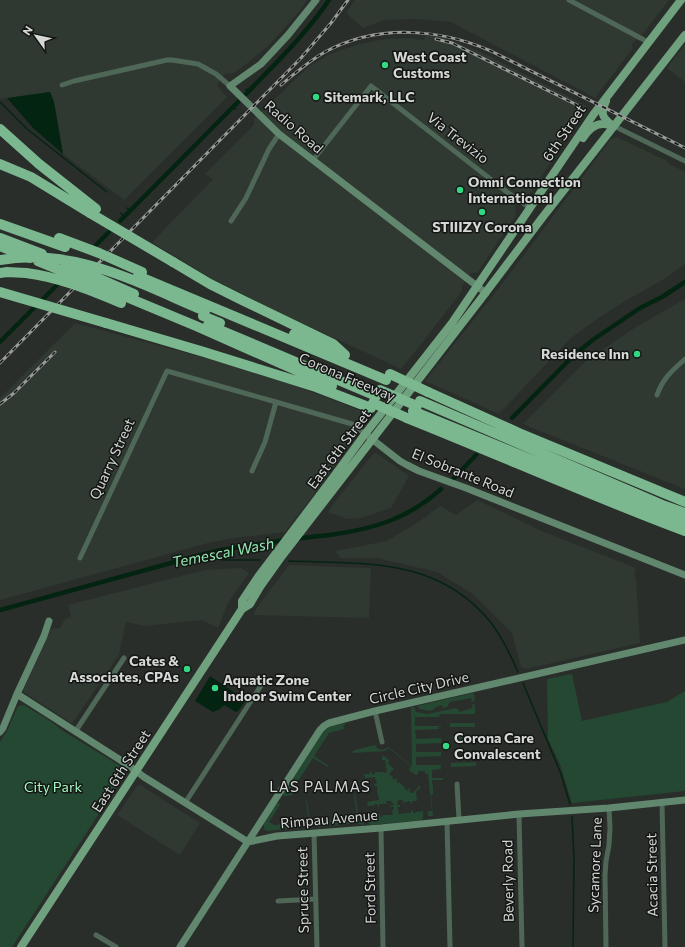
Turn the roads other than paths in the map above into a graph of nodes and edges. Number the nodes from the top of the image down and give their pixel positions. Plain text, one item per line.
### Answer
1 (316, 0) edge
2 (569, 0) edge
3 (681, 0) edge
4 (685, 35) edge
5 (648, 42) junction
6 (62, 85) dead end
7 (230, 86) junction
8 (615, 86) junction
9 (614, 126) junction
10 (0, 129) edge
11 (279, 134) junction
12 (313, 160) junction
13 (685, 161) edge
14 (0, 164) edge
15 (556, 169) junction
16 (530, 208) junction
17 (93, 211) junction
18 (0, 218) edge
19 (231, 221) dead end
20 (0, 224) edge
21 (0, 238) edge
22 (62, 242) junction
23 (0, 246) edge
24 (40, 258) junction
25 (0, 260) edge
26 (0, 265) edge
27 (0, 273) edge
28 (140, 274) junction
29 (477, 287) junction
30 (0, 292) edge
31 (486, 293) junction
32 (122, 300) junction
33 (204, 314) junction
34 (345, 355) junction
35 (685, 359) edge
36 (167, 371) joint
37 (380, 391) junction
38 (657, 395) dead end
39 (276, 402) junction
40 (418, 404) junction
41 (477, 429) junction
42 (369, 437) junction
43 (509, 442) junction
44 (252, 471) dead end
45 (685, 502) edge
46 (685, 509) edge
47 (685, 513) edge
48 (685, 518) edge
49 (685, 523) edge
50 (685, 531) edge
51 (80, 558) dead end
52 (685, 575) edge
53 (242, 609) junction
54 (49, 621) dead end
55 (685, 640) edge
56 (124, 658) dead end
57 (262, 684) dead end
58 (17, 694) junction
59 (375, 711) junction
60 (0, 732) edge
61 (75, 732) junction
62 (382, 742) dead end
63 (137, 771) junction
64 (457, 784) dead end
65 (685, 800) edge
66 (662, 802) junction
67 (185, 803) junction
68 (609, 808) junction
69 (519, 814) junction
70 (459, 820) junction
71 (447, 821) junction
72 (381, 828) junction
73 (314, 833) junction
74 (248, 842) junction
75 (316, 899) junction
76 (278, 901) dead end
77 (96, 935) dead end
78 (21, 947) edge
79 (116, 947) edge
80 (180, 947) edge
81 (317, 947) edge
82 (383, 947) edge
83 (450, 947) edge
84 (522, 947) edge
85 (606, 947) edge
86 (666, 947) edge

1 - 7 street
2 - 5 street
3 - 5 main road, 6th Street
4 - 9 main road
5 - 8 main road, 6th Street
6 - 7 street, Radio Road
7 - 11 street, Radio Road
8 - 9 main road
8 - 15 main road, 6th Street
9 - 13 street
9 - 15 main road
9 - 31 main road
10 - 17 highway
11 - 12 street, Radio Road
11 - 19 street
12 - 16 street, Via Trevizio
12 - 29 street, Radio Road
14 - 17 highway
15 - 16 main road, 6th Street
16 - 29 main road, 6th Street
17 - 34 highway, bridge
18 - 22 highway, Corona Freeway
20 - 22 highway
21 - 24 highway
22 - 28 highway, Corona Freeway, bridge
23 - 24 highway
24 - 32 highway, bridge
24 - 37 highway, bridge
25 - 33 highway, bridge
26 - 33 highway, bridge
27 - 32 highway, bridge
28 - 34 highway, Corona Freeway
28 - 37 highway
29 - 31 street, Radio Road
29 - 42 main road, East 6th Street
30 - 37 highway, bridge
31 - 42 main road, East 6th Street
32 - 37 highway, Corona Freeway
33 - 37 highway
34 - 37 highway, Corona Freeway
35 - 38 street
36 - 39 street, El Sobrante Road
36 - 51 street, Quarry Street
37 - 40 highway, Corona Freeway, bridge
37 - 40 highway
37 - 40 highway, Corona Freeway, bridge
39 - 42 street, El Sobrante Road
39 - 44 street
40 - 41 highway, Corona Freeway
40 - 41 highway, Corona Freeway
40 - 41 highway
41 - 43 highway, Corona Freeway
41 - 43 highway, Corona Freeway
41 - 43 highway
42 - 52 street, El Sobrante Road
42 - 53 main road, East 6th Street
42 - 53 main road, East 6th Street
43 - 45 highway, Corona Freeway
43 - 46 highway
43 - 47 highway
43 - 48 highway
43 - 49 highway
43 - 50 highway, Corona Freeway
53 - 63 main road, East 6th Street
54 - 58 street
55 - 59 street, Circle City Drive
56 - 61 street
57 - 67 street
58 - 60 street
58 - 61 street
59 - 62 street
59 - 74 street, Circle City Drive
61 - 63 street
63 - 67 street
63 - 78 main road, East 6th Street
64 - 70 street
65 - 66 street, Rimpau Avenue
66 - 68 street, Rimpau Avenue
66 - 86 street, Acacia Street
67 - 74 street
68 - 69 street, Rimpau Avenue
68 - 85 street, Sycamore Lane
69 - 70 street, Rimpau Avenue
69 - 84 street, Beverly Road
70 - 71 street, Rimpau Avenue
71 - 72 street, Rimpau Avenue
71 - 83 street
72 - 73 street, Rimpau Avenue
72 - 82 street, Ford Street
73 - 74 street, Rimpau Avenue
73 - 75 street, Spruce Street
74 - 80 street, Circle City Drive
75 - 76 street
75 - 81 street, Spruce Street
77 - 79 street

